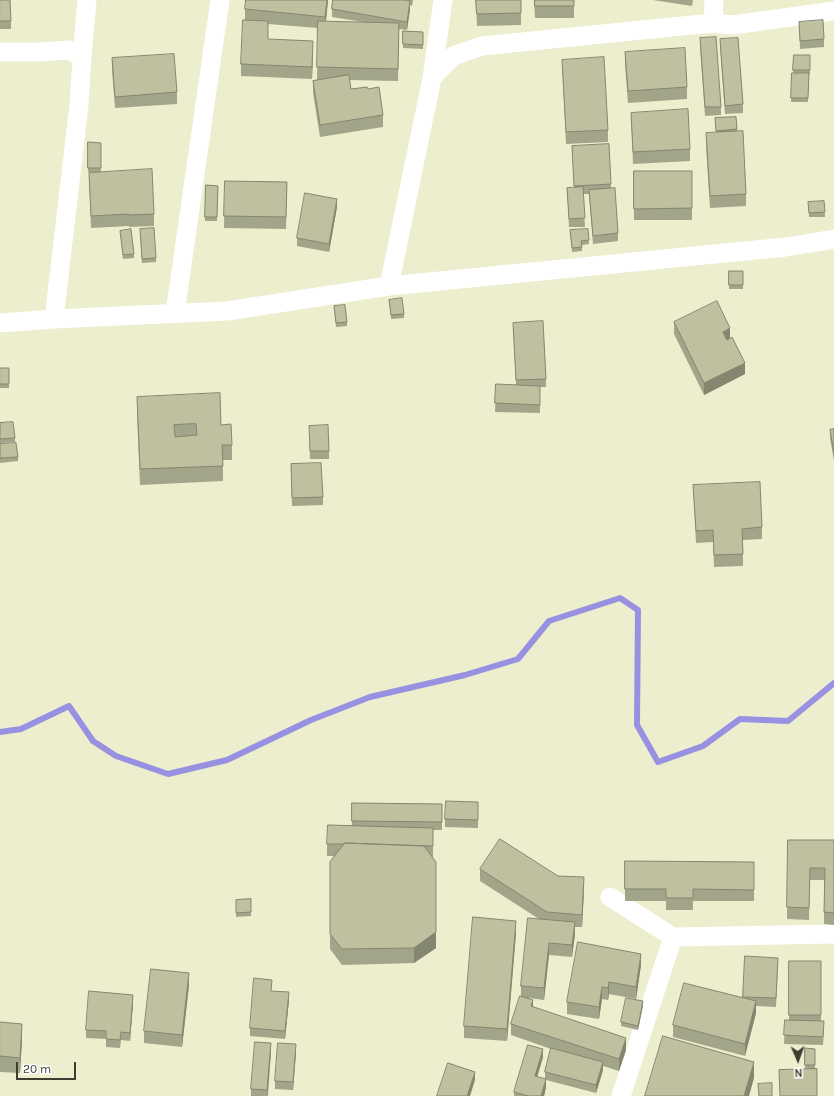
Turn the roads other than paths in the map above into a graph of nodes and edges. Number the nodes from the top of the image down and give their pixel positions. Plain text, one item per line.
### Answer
1 (87, 0) edge
2 (220, 0) edge
3 (443, 0) edge
4 (714, 0) edge
5 (834, 11) edge
6 (713, 23) junction
7 (0, 52) edge
8 (82, 58) junction
9 (432, 78) junction
10 (834, 239) edge
11 (388, 286) junction
12 (175, 313) junction
13 (54, 319) junction
14 (0, 323) edge
15 (610, 897) dead end
16 (834, 934) edge
17 (673, 937) junction
18 (621, 1096) edge

1 - 8 street
2 - 12 street
3 - 9 street
4 - 6 street
5 - 6 street
6 - 9 street
7 - 8 street
8 - 13 street
9 - 11 street
10 - 11 street
11 - 12 street
12 - 13 street
13 - 14 street
15 - 17 street
16 - 17 street
17 - 18 street

